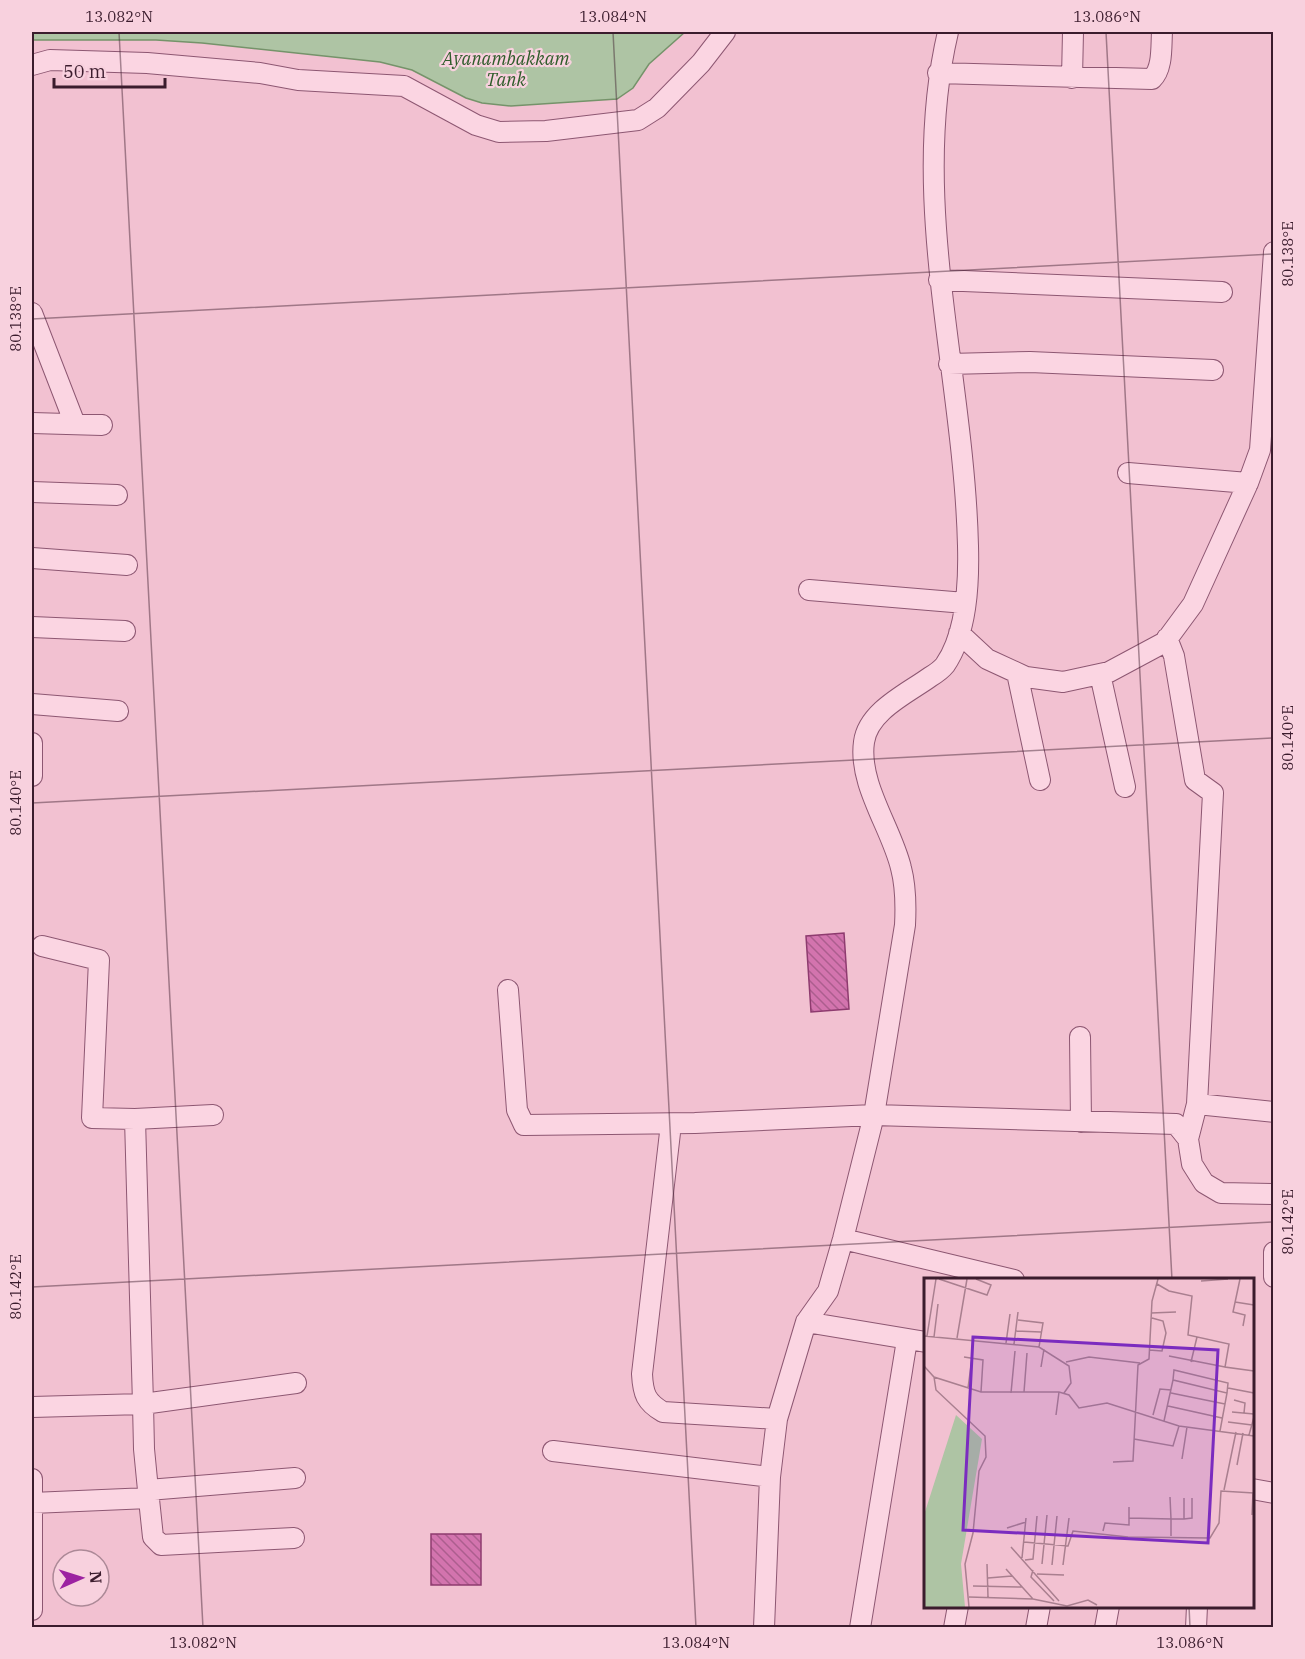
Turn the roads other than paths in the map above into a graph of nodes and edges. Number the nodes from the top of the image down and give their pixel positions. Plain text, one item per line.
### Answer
1 (726, 32) edge
2 (948, 32) edge
3 (1073, 32) edge
4 (1162, 32) edge
5 (32, 65) edge
6 (938, 73) junction
7 (1072, 78) junction
8 (1274, 252) edge
9 (939, 280) junction
10 (1272, 283) edge
11 (1222, 292) dead end
12 (32, 313) edge
13 (949, 364) junction
14 (1213, 370) dead end
15 (32, 423) edge
16 (75, 424) junction
17 (102, 425) dead end
18 (1267, 451) edge
19 (1128, 473) dead end
20 (1248, 483) junction
21 (32, 492) edge
22 (117, 495) dead end
23 (32, 558) edge
24 (127, 565) dead end
25 (809, 590) dead end
26 (965, 603) junction
27 (32, 627) edge
28 (125, 631) dead end
29 (959, 633) junction
30 (1167, 638) junction
31 (1017, 673) junction
32 (1100, 674) junction
33 (32, 704) edge
34 (118, 711) dead end
35 (32, 743) edge
36 (32, 776) edge
37 (1040, 780) dead end
38 (1125, 788) dead end
39 (42, 946) dead end
40 (508, 990) dead end
41 (1080, 1037) dead end
42 (1197, 1104) junction
43 (1274, 1112) edge
44 (213, 1115) dead end
45 (874, 1115) junction
46 (135, 1119) junction
47 (1081, 1122) junction
48 (671, 1124) junction
49 (1188, 1139) junction
50 (1274, 1194) edge
51 (843, 1239) junction
52 (1274, 1252) edge
53 (1274, 1277) edge
54 (1006, 1278) edge
55 (806, 1322) junction
56 (916, 1341) edge
57 (296, 1383) dead end
58 (143, 1404) junction
59 (32, 1407) edge
60 (777, 1419) junction
61 (553, 1451) dead end
62 (770, 1477) junction
63 (295, 1478) dead end
64 (32, 1479) edge
65 (1254, 1489) edge
66 (1274, 1492) edge
67 (148, 1494) junction
68 (32, 1503) edge
69 (294, 1538) dead end
70 (958, 1608) edge
71 (1040, 1608) edge
72 (1109, 1608) edge
73 (1197, 1608) edge
74 (32, 1610) edge
75 (764, 1628) edge
76 (860, 1628) edge
77 (954, 1628) edge
78 (1036, 1628) edge
79 (1105, 1628) edge
80 (1196, 1628) edge

1 - 5 street
2 - 6 street
3 - 7 street
4 - 7 street
6 - 7 street
6 - 9 street
8 - 10 street
9 - 11 street
9 - 13 street
10 - 18 street
12 - 16 street
13 - 14 street
13 - 26 street
15 - 16 street
16 - 17 street
18 - 20 street
19 - 20 street
20 - 30 street
21 - 22 street
23 - 24 street
25 - 26 street
26 - 29 street
27 - 28 street
29 - 31 street
29 - 45 street
30 - 32 street
30 - 42 street
31 - 32 street
31 - 37 street
32 - 38 street
33 - 34 street
35 - 36 street
39 - 46 street
40 - 48 street
41 - 47 street
42 - 43 street
42 - 49 street
44 - 46 street
45 - 47 street
45 - 48 street
45 - 51 street
46 - 58 street
47 - 49 street
48 - 60 street
49 - 50 street
51 - 54 street
51 - 55 street
52 - 53 street
55 - 56 street
55 - 60 street
56 - 76 street
57 - 58 street
58 - 59 street
58 - 67 street
60 - 62 street
61 - 62 street
62 - 75 street
63 - 67 street
64 - 68 street
65 - 66 street
67 - 68 street
67 - 69 street
68 - 74 street
70 - 77 street
71 - 78 street
72 - 79 street
73 - 80 street

